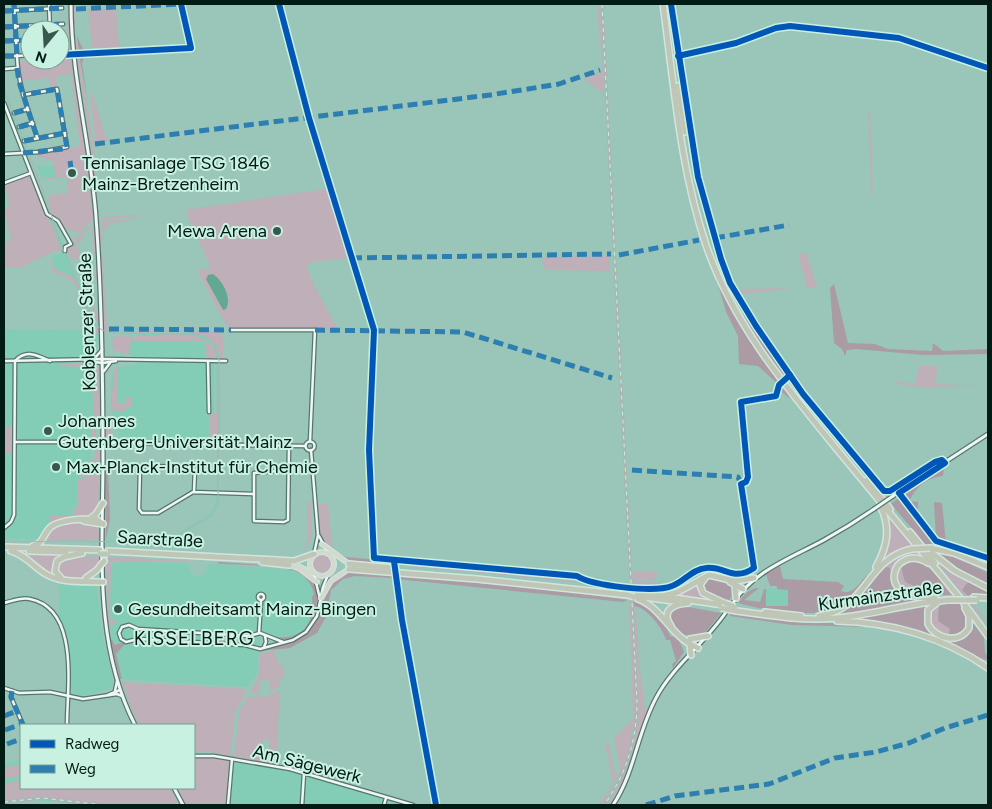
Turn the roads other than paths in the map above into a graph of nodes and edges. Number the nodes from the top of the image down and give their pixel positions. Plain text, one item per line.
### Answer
1 (14, 4) edge
2 (49, 4) edge
3 (70, 4) edge
4 (665, 4) edge
5 (48, 8) junction
6 (62, 8) dead end
7 (14, 10) junction
8 (4, 11) edge
9 (49, 20) edge
10 (14, 26) junction
11 (20, 26) edge
12 (4, 27) edge
13 (4, 41) edge
14 (15, 41) junction
15 (20, 41) edge
16 (4, 56) edge
17 (17, 56) junction
18 (20, 56) edge
19 (17, 68) junction
20 (4, 69) edge
21 (23, 95) junction
22 (4, 102) edge
23 (28, 109) junction
24 (14, 113) dead end
25 (32, 123) junction
26 (19, 126) dead end
27 (65, 133) junction
28 (37, 137) junction
29 (24, 141) dead end
30 (23, 153) junction
31 (4, 154) edge
32 (30, 173) junction
33 (4, 183) edge
34 (65, 252) dead end
35 (231, 330) dead end
36 (103, 346) junction
37 (24, 354) junction
38 (94, 359) junction
39 (118, 360) junction
40 (208, 360) junction
41 (4, 361) edge
42 (15, 361) junction
43 (24, 361) junction
44 (51, 361) junction
45 (80, 361) junction
46 (104, 361) junction
47 (226, 361) dead end
48 (111, 362) junction
49 (104, 371) junction
50 (209, 412) dead end
51 (988, 434) edge
52 (310, 441) junction
53 (15, 442) junction
54 (290, 445) junction
55 (305, 446) junction
56 (311, 450) junction
57 (289, 470) junction
58 (194, 492) junction
59 (253, 494) junction
60 (877, 497) junction
61 (103, 503) junction
62 (90, 519) junction
63 (78, 520) junction
64 (103, 524) junction
65 (4, 528) edge
66 (46, 534) junction
67 (318, 535) junction
68 (322, 544) junction
69 (919, 544) junction
70 (23, 548) junction
71 (4, 549) edge
72 (58, 549) junction
73 (11, 551) junction
74 (100, 552) junction
75 (108, 552) junction
76 (82, 553) junction
77 (314, 554) junction
78 (329, 555) junction
79 (104, 561) junction
80 (289, 565) junction
81 (349, 566) junction
82 (934, 566) junction
83 (988, 568) edge
84 (873, 573) junction
85 (313, 574) junction
86 (328, 575) junction
87 (86, 578) junction
88 (754, 578) junction
89 (103, 582) junction
90 (317, 582) junction
91 (735, 583) junction
92 (988, 588) edge
93 (743, 589) junction
94 (631, 594) junction
95 (662, 596) junction
96 (960, 598) junction
97 (947, 599) junction
98 (320, 600) junction
99 (988, 600) edge
100 (261, 601) dead end
101 (4, 603) edge
102 (688, 603) junction
103 (736, 605) junction
104 (723, 606) junction
105 (726, 612) dead end
106 (808, 620) junction
107 (988, 630) edge
108 (192, 633) junction
109 (197, 633) junction
110 (259, 633) junction
111 (264, 635) junction
112 (252, 636) junction
113 (708, 636) junction
114 (988, 636) edge
115 (690, 641) junction
116 (191, 642) junction
117 (197, 642) junction
118 (283, 642) junction
119 (252, 647) junction
120 (264, 648) junction
121 (698, 648) junction
122 (691, 655) junction
123 (988, 668) edge
124 (117, 681) junction
125 (4, 688) edge
126 (120, 690) junction
127 (12, 691) junction
128 (116, 692) junction
129 (68, 696) junction
130 (123, 697) junction
131 (23, 724) edge
132 (67, 724) edge
133 (135, 724) edge
134 (195, 756) edge
135 (232, 759) junction
136 (304, 773) junction
137 (174, 789) edge
138 (386, 798) junction
139 (182, 805) edge
140 (228, 805) edge
141 (302, 805) edge
142 (384, 805) edge
143 (413, 805) edge
144 (613, 805) edge

1 - 7 street
2 - 5 street
3 - 36 main road, Koblenzer Straße
4 - 60 highway
4 - 69 highway
5 - 6 street
5 - 7 street
5 - 9 street
7 - 8 street
7 - 10 street
10 - 11 street
10 - 12 street
10 - 14 street
13 - 14 street
14 - 15 street
14 - 17 street
16 - 17 street
17 - 18 street
17 - 19 street
19 - 20 street
19 - 21 street
21 - 23 street
21 - 27 street
22 - 30 street
23 - 24 street
23 - 25 street
25 - 26 street
25 - 28 street
27 - 28 street
27 - 30 street
28 - 29 street
30 - 31 street
30 - 32 street
32 - 33 street
32 - 34 street
35 - 52 street
36 - 38 street
36 - 46 main road, Koblenzer Straße
37 - 42 street
37 - 43 street
37 - 44 street
38 - 45 street
38 - 46 street
39 - 40 street
39 - 46 street
39 - 48 street
40 - 47 street
40 - 50 street
41 - 42 street
42 - 43 street
42 - 53 street
43 - 44 street
44 - 45 street
45 - 46 street
46 - 48 street
46 - 49 main road, Koblenzer Straße
48 - 49 street
49 - 61 main road, Koblenzer Straße
51 - 88 main road, bridge
52 - 55 street
52 - 56 street
53 - 54 street, bridge
53 - 65 street
54 - 55 street
54 - 57 street
55 - 56 street
56 - 67 street
57 - 59 street
57 - 59 street
58 - 58 street
58 - 59 street
60 - 82 highway
60 - 84 highway
61 - 62 highway
61 - 64 main road, Koblenzer Straße
62 - 63 highway
62 - 64 highway
63 - 64 highway
63 - 66 highway
64 - 79 main road, Koblenzer Straße
66 - 70 highway
66 - 72 highway
67 - 68 street
67 - 77 street
68 - 78 street
68 - 81 main road
69 - 92 highway
69 - 107 highway
70 - 71 highway, Saarstraße
70 - 72 highway, Saarstraße
71 - 73 highway, Saarstraße
72 - 74 highway, Saarstraße
73 - 76 highway, Saarstraße
73 - 89 highway
74 - 75 highway, Saarstraße, bridge
74 - 76 highway, Saarstraße
75 - 77 highway, Saarstraße
75 - 80 highway, Saarstraße
76 - 87 highway
77 - 78 main road
77 - 85 main road
78 - 81 main road
78 - 86 main road
79 - 87 highway
79 - 89 main road, Koblenzer Straße
80 - 85 main road, Saarstraße
80 - 90 main road
81 - 86 main road
81 - 94 highway
81 - 98 main road
82 - 96 highway
82 - 97 highway
83 - 84 highway, Kurmainzstraße, bridge
84 - 103 highway, Kurmainzstraße
85 - 86 main road
85 - 90 street
86 - 98 street
87 - 89 highway
88 - 91 highway
88 - 93 main road
89 - 124 main road, Koblenzer Straße
90 - 98 street
91 - 93 highway
91 - 95 highway
91 - 103 highway
91 - 104 highway
93 - 103 main road
94 - 95 highway
94 - 102 highway, Kurmainzstraße
94 - 115 highway
95 - 104 highway, Kurmainzstraße
96 - 97 highway
96 - 114 highway
97 - 99 highway, Kurmainzstraße, bridge
97 - 106 highway, Kurmainzstraße
98 - 118 street
100 - 110 street
101 - 129 street
102 - 104 highway, Kurmainzstraße
102 - 115 highway
103 - 104 highway, Kurmainzstraße, bridge
103 - 106 highway, Kurmainzstraße
105 - 113 main road
106 - 123 highway
108 - 109 street
108 - 116 street
108 - 116 street
109 - 112 street
109 - 117 street
110 - 111 street
110 - 112 street
111 - 118 street
111 - 120 street
112 - 119 street
113 - 115 highway
113 - 121 main road
115 - 121 highway
115 - 122 highway
116 - 117 street
117 - 119 street
118 - 120 street
119 - 120 street
121 - 122 main road
122 - 144 main road
124 - 126 main road, Koblenzer Straße
124 - 128 street
125 - 127 street
126 - 128 street
126 - 130 main road, Koblenzer Straße
127 - 129 street
127 - 131 street
128 - 129 street
128 - 130 street
129 - 132 street
130 - 133 main road, Koblenzer Straße
134 - 135 street, Am Sägewerk
135 - 136 street, Am Sägewerk
135 - 140 street
136 - 138 street, Am Sägewerk
136 - 141 street
137 - 139 main road
138 - 142 street
138 - 143 street, Am Sägewerk

